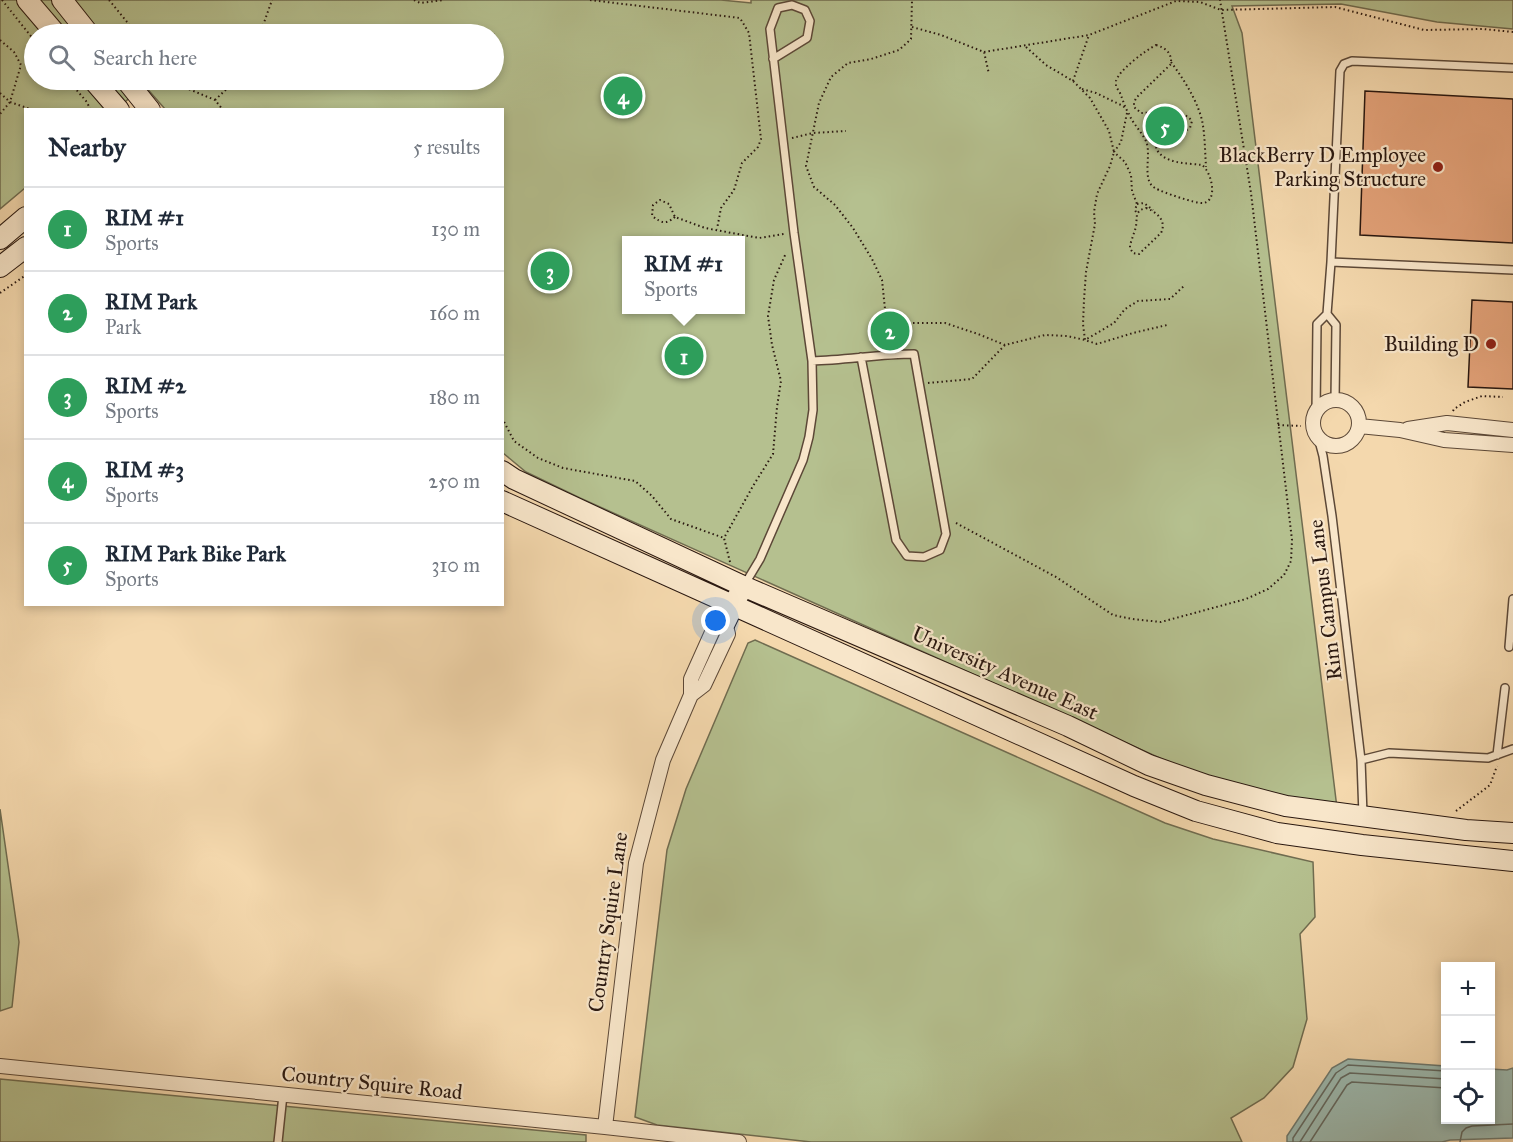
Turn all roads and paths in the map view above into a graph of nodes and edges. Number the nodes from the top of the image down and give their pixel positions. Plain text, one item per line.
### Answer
1 (2, 0) edge
2 (27, 0) edge
3 (62, 0) edge
4 (109, 0) edge
5 (272, 0) edge
6 (414, 0) edge
7 (444, 0) edge
8 (590, 0) edge
9 (912, 0) edge
10 (1220, 0) edge
11 (1221, 10) junction
12 (47, 24) edge
13 (81, 24) edge
14 (129, 24) edge
15 (264, 24) edge
16 (912, 27) junction
17 (24, 28) edge
18 (1513, 32) edge
19 (1089, 35) junction
20 (0, 40) edge
21 (1025, 46) junction
22 (984, 52) junction
23 (773, 58) junction
24 (1171, 62) junction
25 (1513, 68) edge
26 (989, 74) dead end
27 (1073, 81) junction
28 (1082, 89) junction
29 (77, 90) edge
30 (102, 90) edge
31 (134, 90) edge
32 (191, 90) edge
33 (226, 90) edge
34 (0, 93) edge
35 (215, 100) junction
36 (10, 102) junction
37 (1134, 107) junction
38 (27, 108) edge
39 (91, 108) edge
40 (117, 108) edge
41 (148, 108) edge
42 (221, 108) edge
43 (1127, 111) junction
44 (0, 114) edge
45 (846, 131) dead end
46 (813, 133) junction
47 (784, 140) junction
48 (1114, 152) junction
49 (1206, 167) junction
50 (1137, 204) junction
51 (1155, 211) junction
52 (1137, 214) junction
53 (675, 218) junction
54 (24, 219) edge
55 (716, 230) junction
56 (795, 233) junction
57 (0, 239) edge
58 (24, 249) edge
59 (1331, 262) junction
60 (0, 267) edge
61 (1513, 270) edge
62 (24, 276) edge
63 (1184, 286) dead end
64 (0, 293) edge
65 (1327, 314) junction
66 (886, 323) junction
67 (1167, 325) dead end
68 (1086, 340) junction
69 (1005, 345) junction
70 (887, 354) junction
71 (861, 357) junction
72 (812, 361) junction
73 (920, 384) junction
74 (1503, 397) dead end
75 (1335, 400) junction
76 (1316, 412) junction
77 (1452, 414) dead end
78 (504, 422) edge
79 (1278, 424) junction
80 (1301, 426) dead end
81 (1359, 426) junction
82 (1400, 430) junction
83 (1513, 430) edge
84 (1318, 437) junction
85 (1513, 445) edge
86 (504, 472) edge
87 (504, 502) edge
88 (943, 516) junction
89 (743, 586) junction
90 (1513, 599) edge
91 (729, 615) junction
92 (1509, 647) dead end
93 (1505, 688) dead end
94 (1513, 749) edge
95 (1498, 758) junction
96 (1361, 760) junction
97 (1456, 811) dead end
98 (1363, 817) junction
99 (1513, 833) edge
100 (1513, 861) edge
101 (0, 1066) edge
102 (283, 1095) junction
103 (605, 1127) junction
104 (278, 1142) edge
105 (739, 1142) edge

1 - 17 path
2 - 12 main road
3 - 13 main road
4 - 14 path
5 - 15 path
6 - 7 path
8 - 55 path
9 - 16 path
10 - 11 path
11 - 18 path
11 - 19 path
11 - 79 path
16 - 22 path
16 - 46 path
19 - 21 path
19 - 27 path
20 - 36 path
21 - 22 path
21 - 27 path
22 - 26 path
23 - 23 lane
23 - 47 lane
24 - 37 path
24 - 43 path
24 - 49 path
25 - 59 lane
27 - 28 path
28 - 43 path
28 - 48 path
29 - 39 path
30 - 40 main road
31 - 41 main road
32 - 35 path
33 - 35 path
34 - 36 path
35 - 42 path
36 - 38 path
36 - 44 path
37 - 43 path
37 - 49 path
43 - 48 path
43 - 49 path
45 - 46 path
46 - 47 path
46 - 66 path
47 - 56 lane
48 - 50 path
48 - 68 path
50 - 51 path
50 - 52 path
51 - 52 path
51 - 52 path
53 - 53 path
53 - 55 path
54 - 57 main road
55 - 56 path
56 - 72 lane
56 - 78 path
58 - 60 main road
59 - 61 lane
59 - 65 lane
62 - 64 path
63 - 68 path
65 - 75 lane
65 - 76 lane
66 - 69 path
66 - 70 path
67 - 68 path
68 - 69 path
69 - 73 path
70 - 71 lane
70 - 73 lane
71 - 72 lane
71 - 88 lane
72 - 89 lane
73 - 88 lane
74 - 77 path
75 - 76 street
75 - 81 street
76 - 84 street
79 - 80 path
79 - 88 path
81 - 82 street
81 - 84 street
82 - 83 street
82 - 85 street
84 - 96 lane, Rim Campus Lane
86 - 89 main road, University Avenue East
87 - 91 main road
89 - 91 main road, Country Squire Lane
89 - 98 main road, University Avenue East
90 - 92 lane
91 - 100 main road
91 - 103 street, Country Squire Lane
93 - 95 lane
94 - 95 lane
95 - 96 lane
95 - 97 path
96 - 98 lane, Rim Campus Lane
98 - 99 main road, University Avenue East
101 - 102 street, Country Squire Road
102 - 103 street, Country Squire Road
102 - 104 lane
103 - 105 street, Country Squire Road

